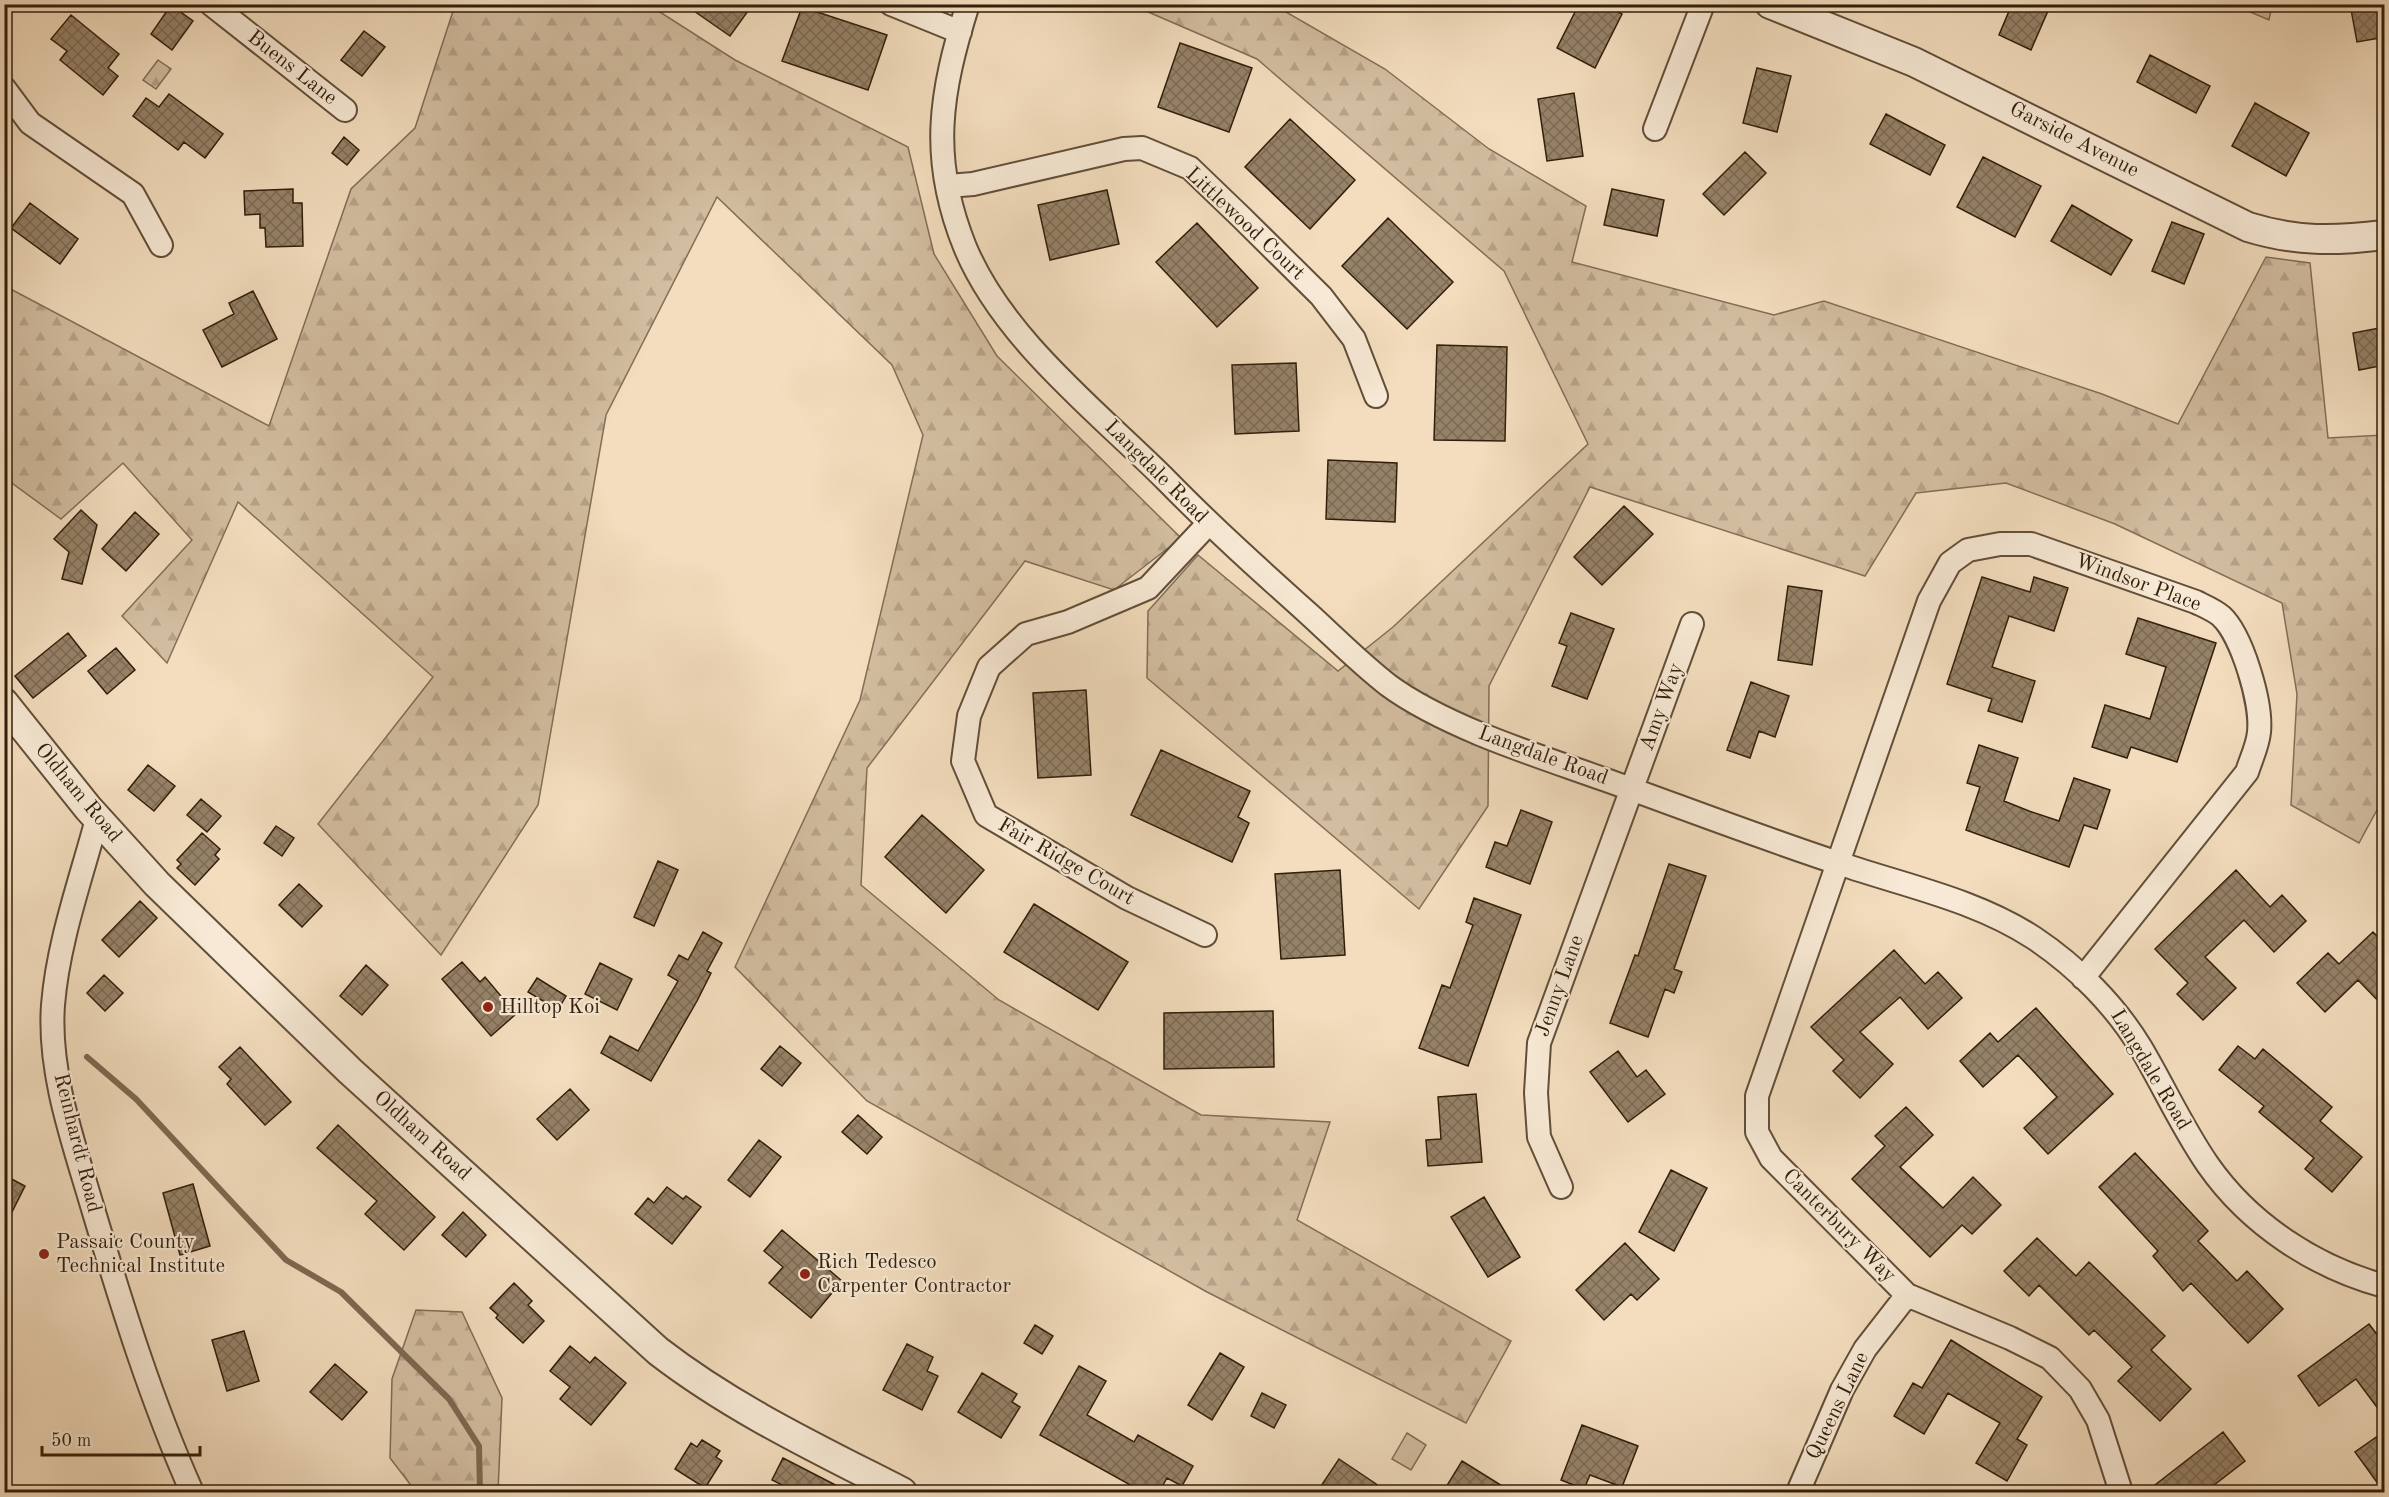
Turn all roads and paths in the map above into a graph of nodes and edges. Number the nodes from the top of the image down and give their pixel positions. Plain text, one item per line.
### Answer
1 (211, 4) edge
2 (891, 4) edge
3 (968, 4) edge
4 (1703, 4) edge
5 (1770, 4) edge
6 (960, 32) junction
7 (4, 88) edge
8 (345, 110) dead end
9 (1655, 129) dead end
10 (948, 186) junction
11 (2385, 235) edge
12 (162, 245) dead end
13 (1376, 396) dead end
14 (1208, 524) junction
15 (1692, 624) dead end
16 (4, 703) edge
17 (1631, 789) junction
18 (97, 819) junction
19 (1837, 863) junction
20 (1205, 935) dead end
21 (2083, 978) junction
22 (1561, 1187) dead end
23 (2385, 1286) edge
24 (1907, 1296) junction
25 (2116, 1491) edge
26 (192, 1492) edge
27 (902, 1492) edge
28 (1798, 1492) edge

1 - 8 street, Buens Lane
2 - 6 street
3 - 6 street, Langdale Road
4 - 9 street
5 - 11 street, Garside Avenue
6 - 10 street, Langdale Road
7 - 12 street
10 - 13 street, Littlewood Court
10 - 14 street, Langdale Road
14 - 17 street, Langdale Road
14 - 20 street, Fair Ridge Court
15 - 17 street, Amy Way
16 - 18 street, Oldham Road
17 - 19 street, Langdale Road
17 - 22 street, Jenny Lane
18 - 26 street, Reinhardt Road
18 - 27 street, Oldham Road
19 - 21 street, Langdale Road
19 - 21 street, Windsor Place
19 - 24 street, Canterbury Way
21 - 23 street, Langdale Road
24 - 25 street, Canterbury Way
24 - 28 street, Queens Lane

